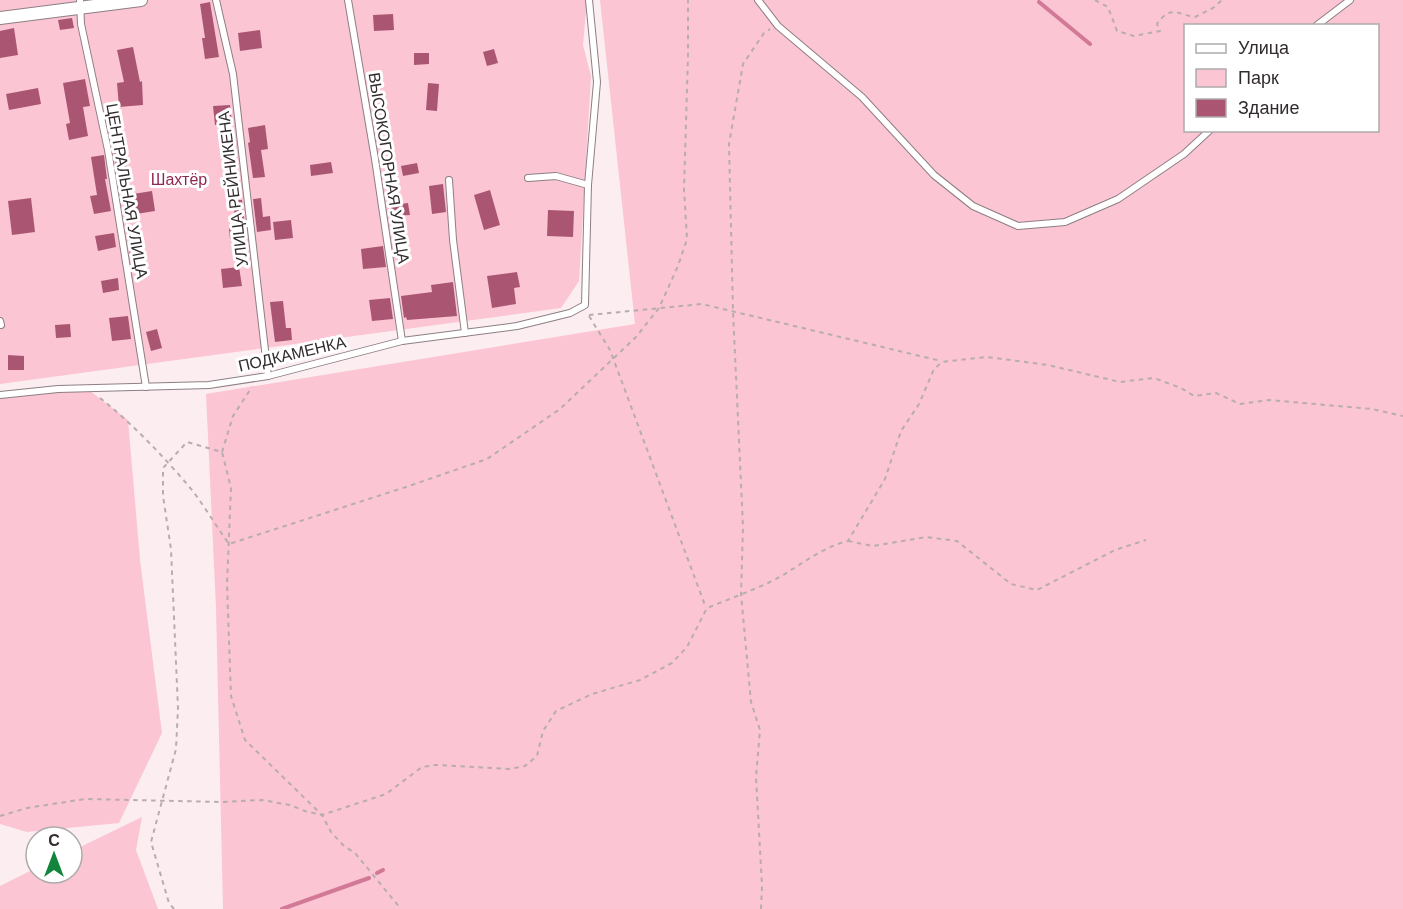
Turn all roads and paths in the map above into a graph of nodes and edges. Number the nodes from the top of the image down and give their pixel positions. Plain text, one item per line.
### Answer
1 (141, 0) edge
2 (216, 0) edge
3 (348, 0) edge
4 (589, 0) edge
5 (688, 0) edge
6 (758, 0) edge
7 (1095, 0) edge
8 (1222, 0) edge
9 (1350, 0) edge
10 (80, 4) edge
11 (0, 18) edge
12 (1319, 24) edge
13 (778, 26) junction
14 (1208, 132) edge
15 (528, 178) dead end
16 (449, 180) dead end
17 (588, 185) junction
18 (659, 308) junction
19 (733, 311) junction
20 (465, 333) junction
21 (402, 341) junction
22 (613, 359) junction
23 (942, 362) junction
24 (268, 376) junction
25 (146, 387) junction
26 (86, 388) junction
27 (0, 395) edge
28 (1403, 417) edge
29 (222, 452) junction
30 (168, 463) junction
31 (1146, 540) dead end
32 (848, 541) junction
33 (229, 544) junction
34 (741, 594) junction
35 (706, 608) junction
36 (163, 801) junction
37 (322, 815) junction
38 (0, 816) edge
39 (174, 909) edge
40 (401, 909) edge
41 (761, 909) edge

1 - 10 street
2 - 24 lane, УЛИЦА РЕЙНИКЕНА
3 - 21 lane, ВЫСОКОГОРНАЯ УЛИЦА
4 - 17 lane
5 - 18 path
6 - 13 lane
7 - 8 path
9 - 12 lane
10 - 11 street
10 - 25 lane, ЦЕНТРАЛЬНАЯ УЛИЦА
13 - 14 lane
13 - 19 path
15 - 17 lane
16 - 20 lane
17 - 20 lane, ПОДКАМЕНКА
18 - 19 path
18 - 22 path
18 - 22 path
19 - 23 path
19 - 34 path
20 - 21 lane, ПОДКАМЕНКА
21 - 24 lane, ПОДКАМЕНКА
22 - 33 path
22 - 35 path
23 - 28 path
23 - 32 path
24 - 25 lane, ПОДКАМЕНКА
24 - 29 path
25 - 26 lane, ПОДКАМЕНКА
26 - 27 lane, ПОДКАМЕНКА
26 - 30 path
29 - 30 path
29 - 33 path
30 - 33 path
30 - 36 path
31 - 32 path
32 - 34 path
33 - 37 path
34 - 35 path
34 - 41 path
35 - 37 path
36 - 37 path
36 - 38 path
36 - 39 path
37 - 40 path

